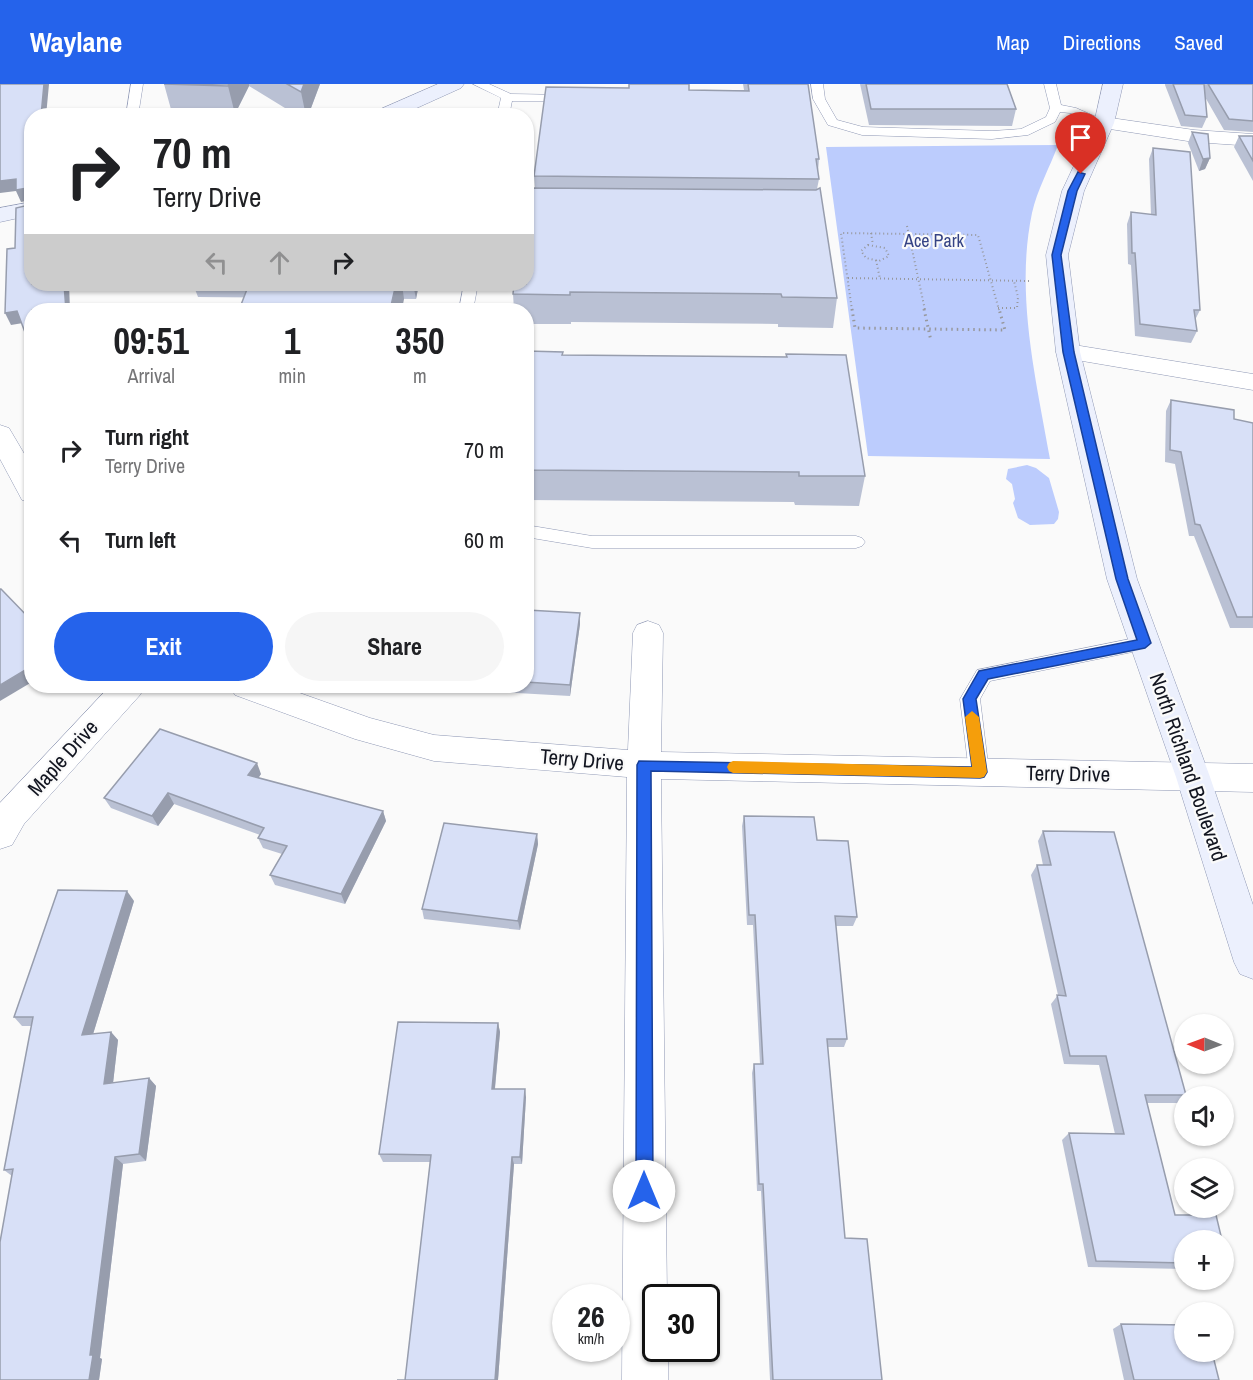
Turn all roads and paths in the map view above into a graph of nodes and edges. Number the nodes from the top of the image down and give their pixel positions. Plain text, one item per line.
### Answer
1 (136, 84) edge
2 (454, 84) edge
3 (479, 84) edge
4 (817, 84) edge
5 (1050, 84) edge
6 (1113, 84) edge
7 (507, 97) junction
8 (578, 98) edge
9 (133, 108) edge
10 (399, 108) edge
11 (505, 108) edge
12 (1056, 108) junction
13 (1104, 123) junction
14 (1253, 140) edge
15 (24, 210) edge
16 (0, 215) edge
17 (907, 226) dead end
18 (871, 233) junction
19 (909, 234) junction
20 (873, 245) junction
21 (876, 261) junction
22 (848, 278) junction
23 (880, 279) junction
24 (919, 279) junction
25 (991, 281) junction
26 (1014, 281) junction
27 (1030, 281) dead end
28 (998, 308) junction
29 (929, 329) junction
30 (931, 341) dead end
31 (1068, 352) junction
32 (1253, 382) edge
33 (0, 434) edge
34 (24, 478) edge
35 (534, 532) edge
36 (856, 542) dead end
37 (648, 633) dead end
38 (1145, 643) junction
39 (123, 693) edge
40 (265, 693) edge
41 (644, 765) junction
42 (980, 772) junction
43 (1193, 777) junction
44 (1253, 778) edge
45 (0, 834) edge
46 (1253, 963) edge
47 (645, 1380) edge

1 - 9 lane
2 - 10 street
3 - 7 lane
4 - 12 lane
5 - 12 lane
6 - 13 street, North Richland Boulevard
7 - 8 lane
7 - 11 lane
12 - 13 lane
13 - 14 street
13 - 31 street, North Richland Boulevard
15 - 16 street
17 - 19 path
18 - 19 path
18 - 20 path
18 - 22 path
19 - 24 path
19 - 25 path
20 - 21 path
20 - 21 path
21 - 23 path
22 - 23 path
22 - 29 path
23 - 24 path
24 - 25 path
24 - 29 path
25 - 26 path
25 - 28 path
26 - 27 path
26 - 28 path
28 - 29 path
29 - 30 path
31 - 32 street
31 - 38 street, North Richland Boulevard
33 - 34 street
35 - 36 lane
37 - 41 street
38 - 42 lane
38 - 43 street, North Richland Boulevard
39 - 45 street, Maple Drive
40 - 41 street, Terry Drive
41 - 42 street, Terry Drive
41 - 47 street
42 - 43 street, Terry Drive
43 - 44 street, Terry Drive
43 - 46 street, North Richland Boulevard

